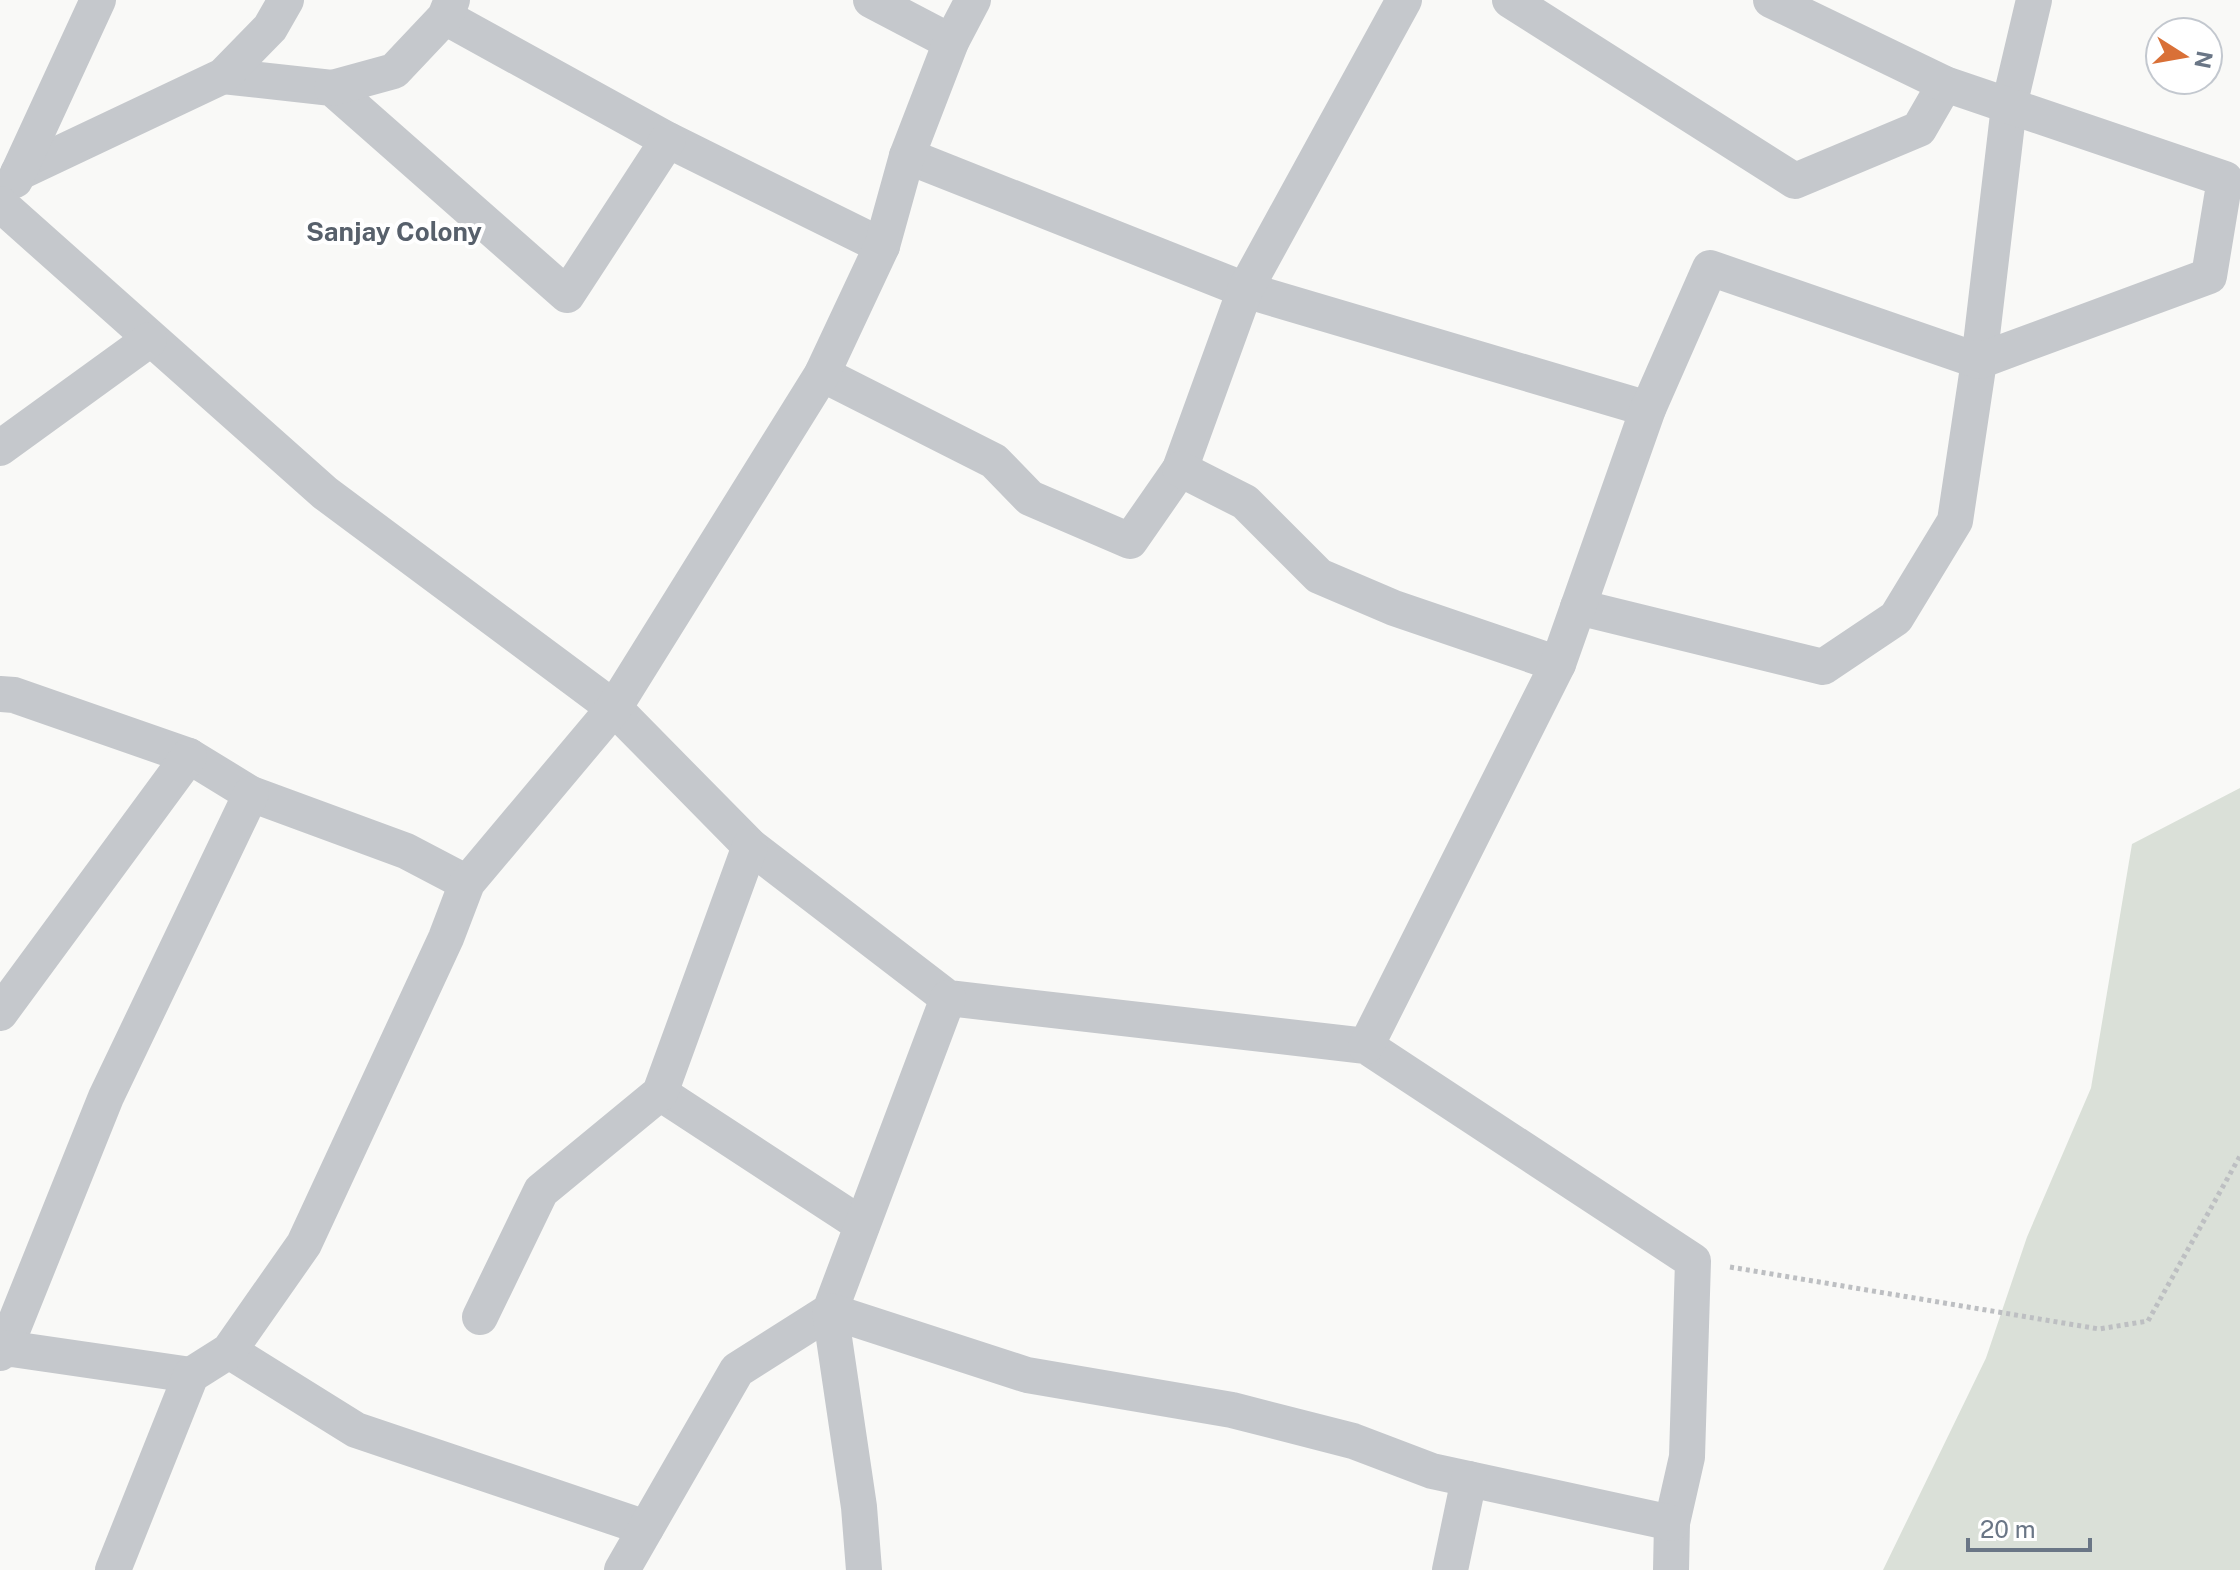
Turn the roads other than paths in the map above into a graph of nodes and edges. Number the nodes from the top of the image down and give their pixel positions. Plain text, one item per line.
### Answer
1 (286, 0) edge
2 (871, 0) edge
3 (973, 0) edge
4 (1404, 0) edge
5 (1510, 0) edge
6 (1771, 0) edge
7 (2034, 0) edge
8 (96, 1) edge
9 (448, 9) edge
10 (951, 42) junction
11 (223, 76) junction
12 (1945, 84) junction
13 (332, 88) junction
14 (2009, 106) junction
15 (668, 140) junction
16 (907, 156) junction
17 (18, 173) junction
18 (2, 205) edge
19 (882, 246) junction
20 (1245, 290) junction
21 (149, 340) junction
22 (1979, 361) junction
23 (822, 374) junction
24 (1648, 409) junction
25 (0, 448) edge
26 (1180, 469) junction
27 (1578, 607) junction
28 (1558, 664) junction
29 (0, 694) edge
30 (614, 708) junction
31 (189, 756) junction
32 (251, 794) junction
33 (750, 846) junction
34 (467, 883) junction
35 (948, 998) junction
36 (0, 1013) edge
37 (1366, 1046) junction
38 (660, 1093) junction
39 (862, 1225) junction
40 (830, 1311) junction
41 (480, 1317) dead end
42 (2, 1350) edge
43 (229, 1351) junction
44 (191, 1375) junction
45 (1469, 1479) junction
46 (1672, 1523) junction
47 (646, 1528) junction
48 (113, 1570) edge
49 (622, 1570) edge
50 (864, 1570) edge
51 (1450, 1570) edge
52 (1671, 1570) edge

1 - 11 street
2 - 10 street
3 - 10 street
4 - 20 street
5 - 12 street
6 - 12 street
7 - 14 street
8 - 17 street
9 - 13 street
9 - 15 street
10 - 16 street
11 - 13 street
11 - 17 street
12 - 14 street
13 - 15 street
14 - 22 street
14 - 22 street
15 - 19 street
16 - 19 street
16 - 20 street
17 - 18 street
18 - 21 street
19 - 23 street
20 - 24 street
20 - 26 street
21 - 25 street
21 - 30 street
22 - 24 street
22 - 27 street
23 - 26 street
23 - 30 street
24 - 27 street
26 - 28 street
27 - 28 street
28 - 37 street
29 - 31 street
30 - 33 street
30 - 34 street
31 - 32 street
31 - 36 street
32 - 34 street
32 - 42 street
33 - 35 street
33 - 38 street
34 - 43 street
35 - 37 street
35 - 39 street
37 - 46 street
38 - 39 street
38 - 41 street
39 - 40 street
40 - 45 street
40 - 47 street
40 - 50 street
42 - 44 street
43 - 44 street
43 - 47 street
44 - 48 street
45 - 46 street
45 - 51 street
46 - 52 street
47 - 49 street

